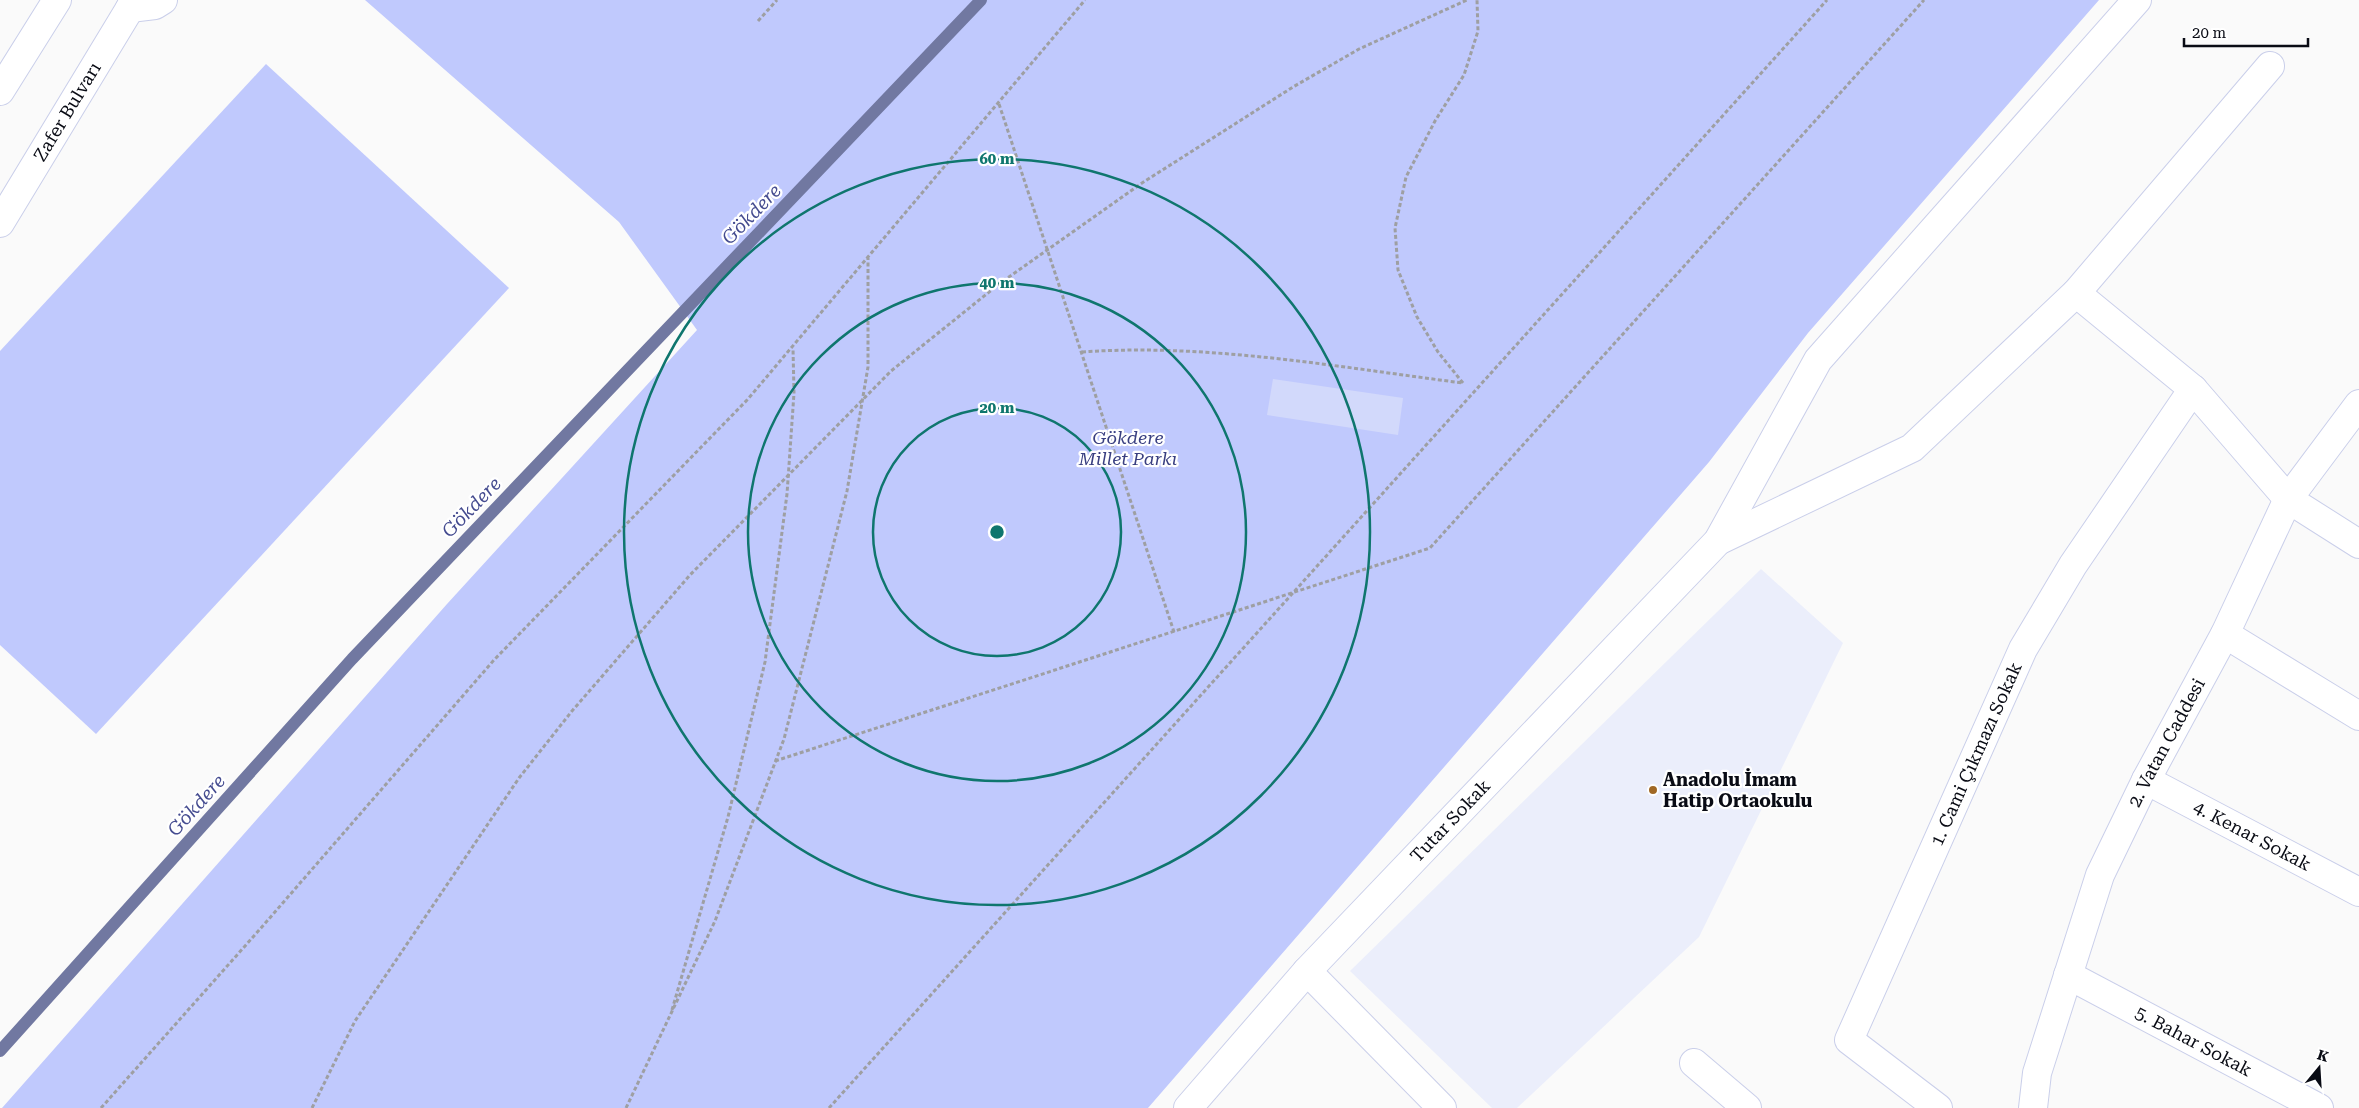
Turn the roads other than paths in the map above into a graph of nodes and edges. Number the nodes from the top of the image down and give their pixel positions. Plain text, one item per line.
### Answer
1 (57, 0) edge
2 (162, 0) edge
3 (2137, 0) edge
4 (133, 4) edge
5 (2270, 66) dead end
6 (0, 91) edge
7 (0, 223) edge
8 (2076, 293) junction
9 (2193, 389) junction
10 (2359, 404) edge
11 (2288, 500) junction
12 (1718, 541) junction
13 (2359, 544) edge
14 (2225, 634) junction
15 (2359, 716) edge
16 (2146, 780) junction
17 (2359, 892) edge
18 (1307, 971) junction
19 (2068, 975) junction
20 (1694, 1064) dead end
21 (1188, 1108) edge
22 (1442, 1108) edge
23 (1747, 1108) edge
24 (1938, 1108) edge
25 (2033, 1108) edge
26 (2319, 1108) edge

1 - 6 street
2 - 4 street
3 - 12 street
4 - 7 street, Zafer Bulvarı
5 - 8 street
8 - 9 street
8 - 12 street
9 - 11 street
9 - 24 street, 1. Cami Çıkmazı Sokak
10 - 11 street, 2. Vatan Caddesi
11 - 13 street
11 - 14 street, 2. Vatan Caddesi
12 - 18 street, Tutar Sokak
14 - 15 street
14 - 16 street, 2. Vatan Caddesi
16 - 17 street, 4. Kenar Sokak
16 - 19 street, 2. Vatan Caddesi
18 - 21 street, Tutar Sokak
18 - 22 street
19 - 25 street, 2. Vatan Caddesi
19 - 26 street, 5. Bahar Sokak
20 - 23 street

